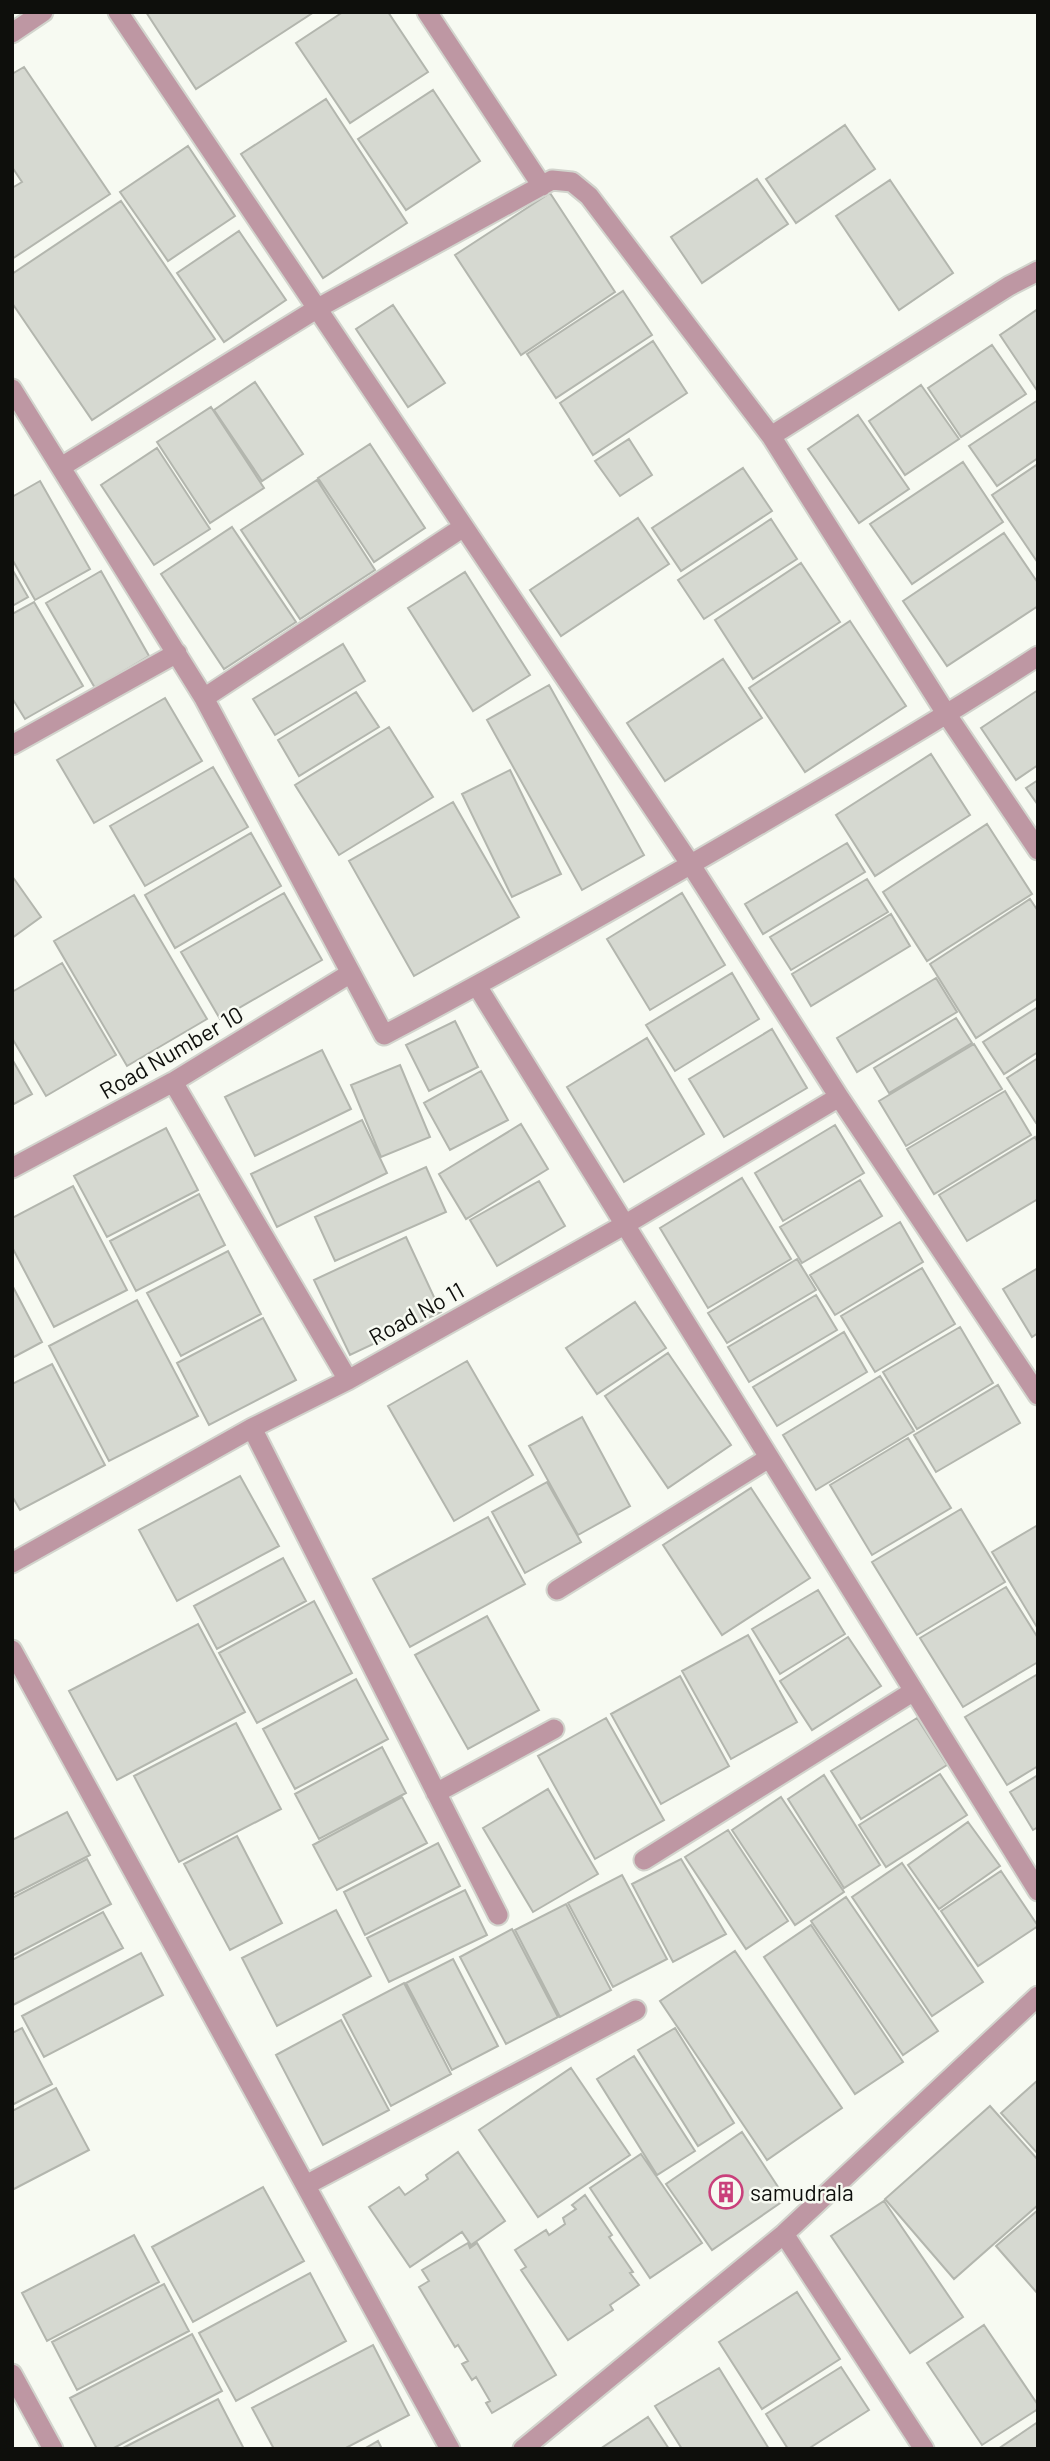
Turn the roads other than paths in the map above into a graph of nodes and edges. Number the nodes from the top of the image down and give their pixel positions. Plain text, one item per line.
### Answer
1 (43, 12) edge
2 (118, 12) edge
3 (427, 12) edge
4 (12, 33) edge
5 (542, 186) junction
6 (1038, 271) edge
7 (317, 308) junction
8 (12, 389) edge
9 (20, 416) edge
10 (772, 436) junction
11 (61, 467) junction
12 (462, 528) junction
13 (177, 653) junction
14 (1038, 656) edge
15 (204, 698) junction
16 (947, 715) junction
17 (12, 745) edge
18 (1038, 849) edge
19 (691, 865) junction
20 (351, 973) junction
21 (477, 986) junction
22 (173, 1082) junction
23 (839, 1097) junction
24 (12, 1168) edge
25 (626, 1224) junction
26 (348, 1380) junction
27 (1038, 1395) edge
28 (252, 1428) junction
29 (769, 1458) junction
30 (12, 1563) edge
31 (557, 1590) dead end
32 (12, 1650) edge
33 (914, 1691) junction
34 (554, 1729) dead end
35 (436, 1793) junction
36 (644, 1860) dead end
37 (1038, 1891) edge
38 (498, 1915) dead end
39 (1038, 1996) edge
40 (636, 2010) dead end
41 (306, 2185) junction
42 (784, 2234) junction
43 (12, 2374) edge
44 (53, 2449) edge
45 (450, 2449) edge
46 (523, 2449) edge
47 (923, 2449) edge

1 - 4 street
2 - 7 street
3 - 5 street
5 - 7 street
5 - 10 street
6 - 10 street
7 - 11 street
7 - 12 street
8 - 9 street
9 - 11 street
10 - 16 street
11 - 13 street
12 - 15 street
12 - 19 street
13 - 15 street
13 - 17 street
14 - 16 street
15 - 20 street
16 - 18 street
16 - 19 street
19 - 21 street
19 - 23 street
20 - 21 street
20 - 22 street, Road Number 10
21 - 25 street
22 - 24 street, Road Number 10
22 - 26 street
23 - 25 street, Road No 11
23 - 27 street
25 - 26 street, Road No 11
25 - 29 street
26 - 28 street, Road No 11
28 - 30 street, Road No 11
28 - 35 street
29 - 31 street
29 - 33 street
32 - 41 street
33 - 36 street
33 - 37 street
34 - 35 street
35 - 38 street
39 - 42 street
40 - 41 street
41 - 45 street
42 - 46 street
42 - 47 street
43 - 44 street

